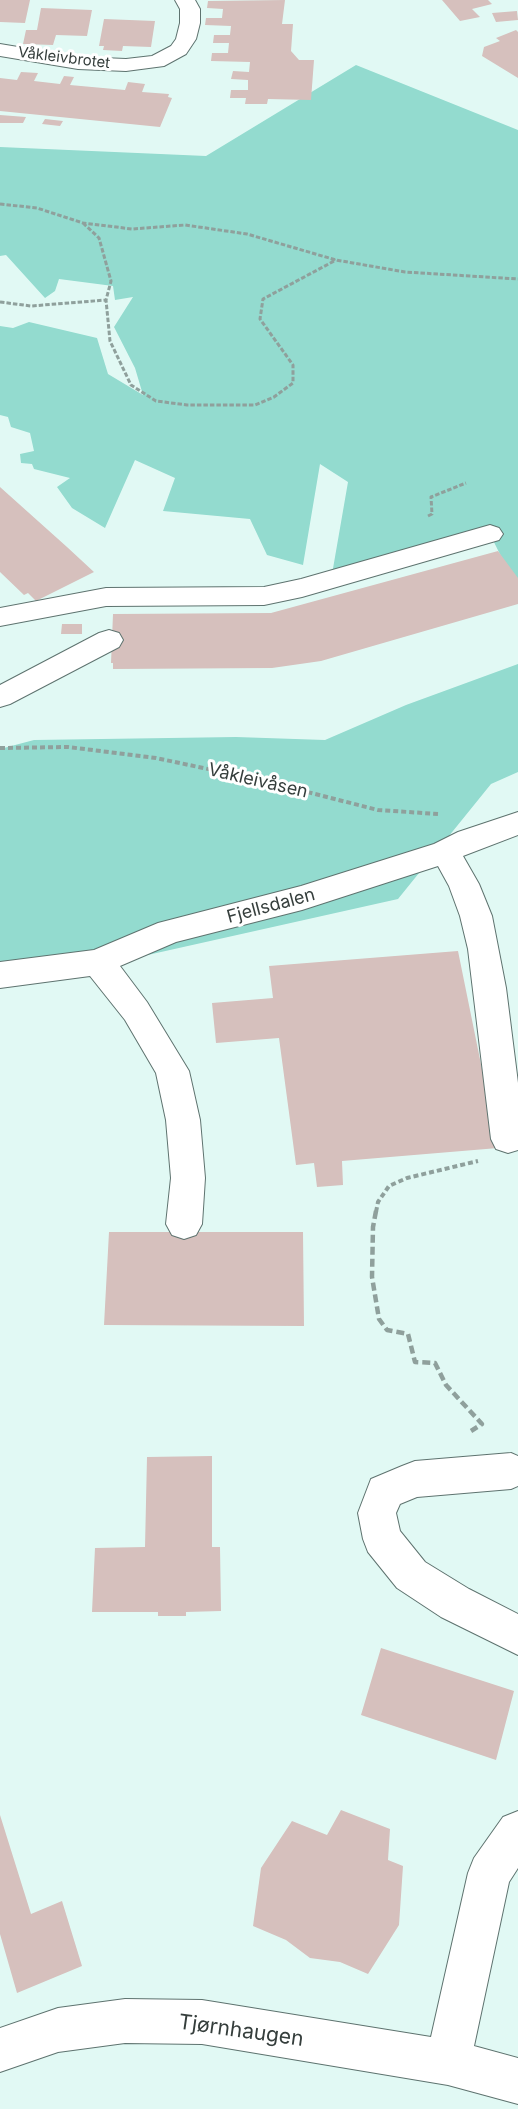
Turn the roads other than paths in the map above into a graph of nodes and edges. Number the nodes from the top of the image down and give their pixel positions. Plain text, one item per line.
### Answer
1 (185, 0) edge
2 (0, 50) edge
3 (490, 534) dead end
4 (0, 617) edge
5 (109, 640) dead end
6 (0, 697) edge
7 (518, 823) edge
8 (445, 852) junction
9 (98, 962) junction
10 (0, 975) edge
11 (507, 1139) road end
12 (184, 1224) dead end
13 (511, 1471) dead end
14 (518, 1635) edge
15 (518, 1832) edge
16 (0, 2050) edge
17 (448, 2062) junction
18 (518, 2081) edge

1 - 2 street, Våkleivbrotet
3 - 4 street
5 - 6 street
7 - 8 street, Fjellsdalen
8 - 9 street, Fjellsdalen
8 - 11 street
9 - 10 street, Fjellsdalen
9 - 12 street
13 - 14 street
15 - 17 street
16 - 17 street, Tjørnhaugen
17 - 18 street, Tjørnhaugen

